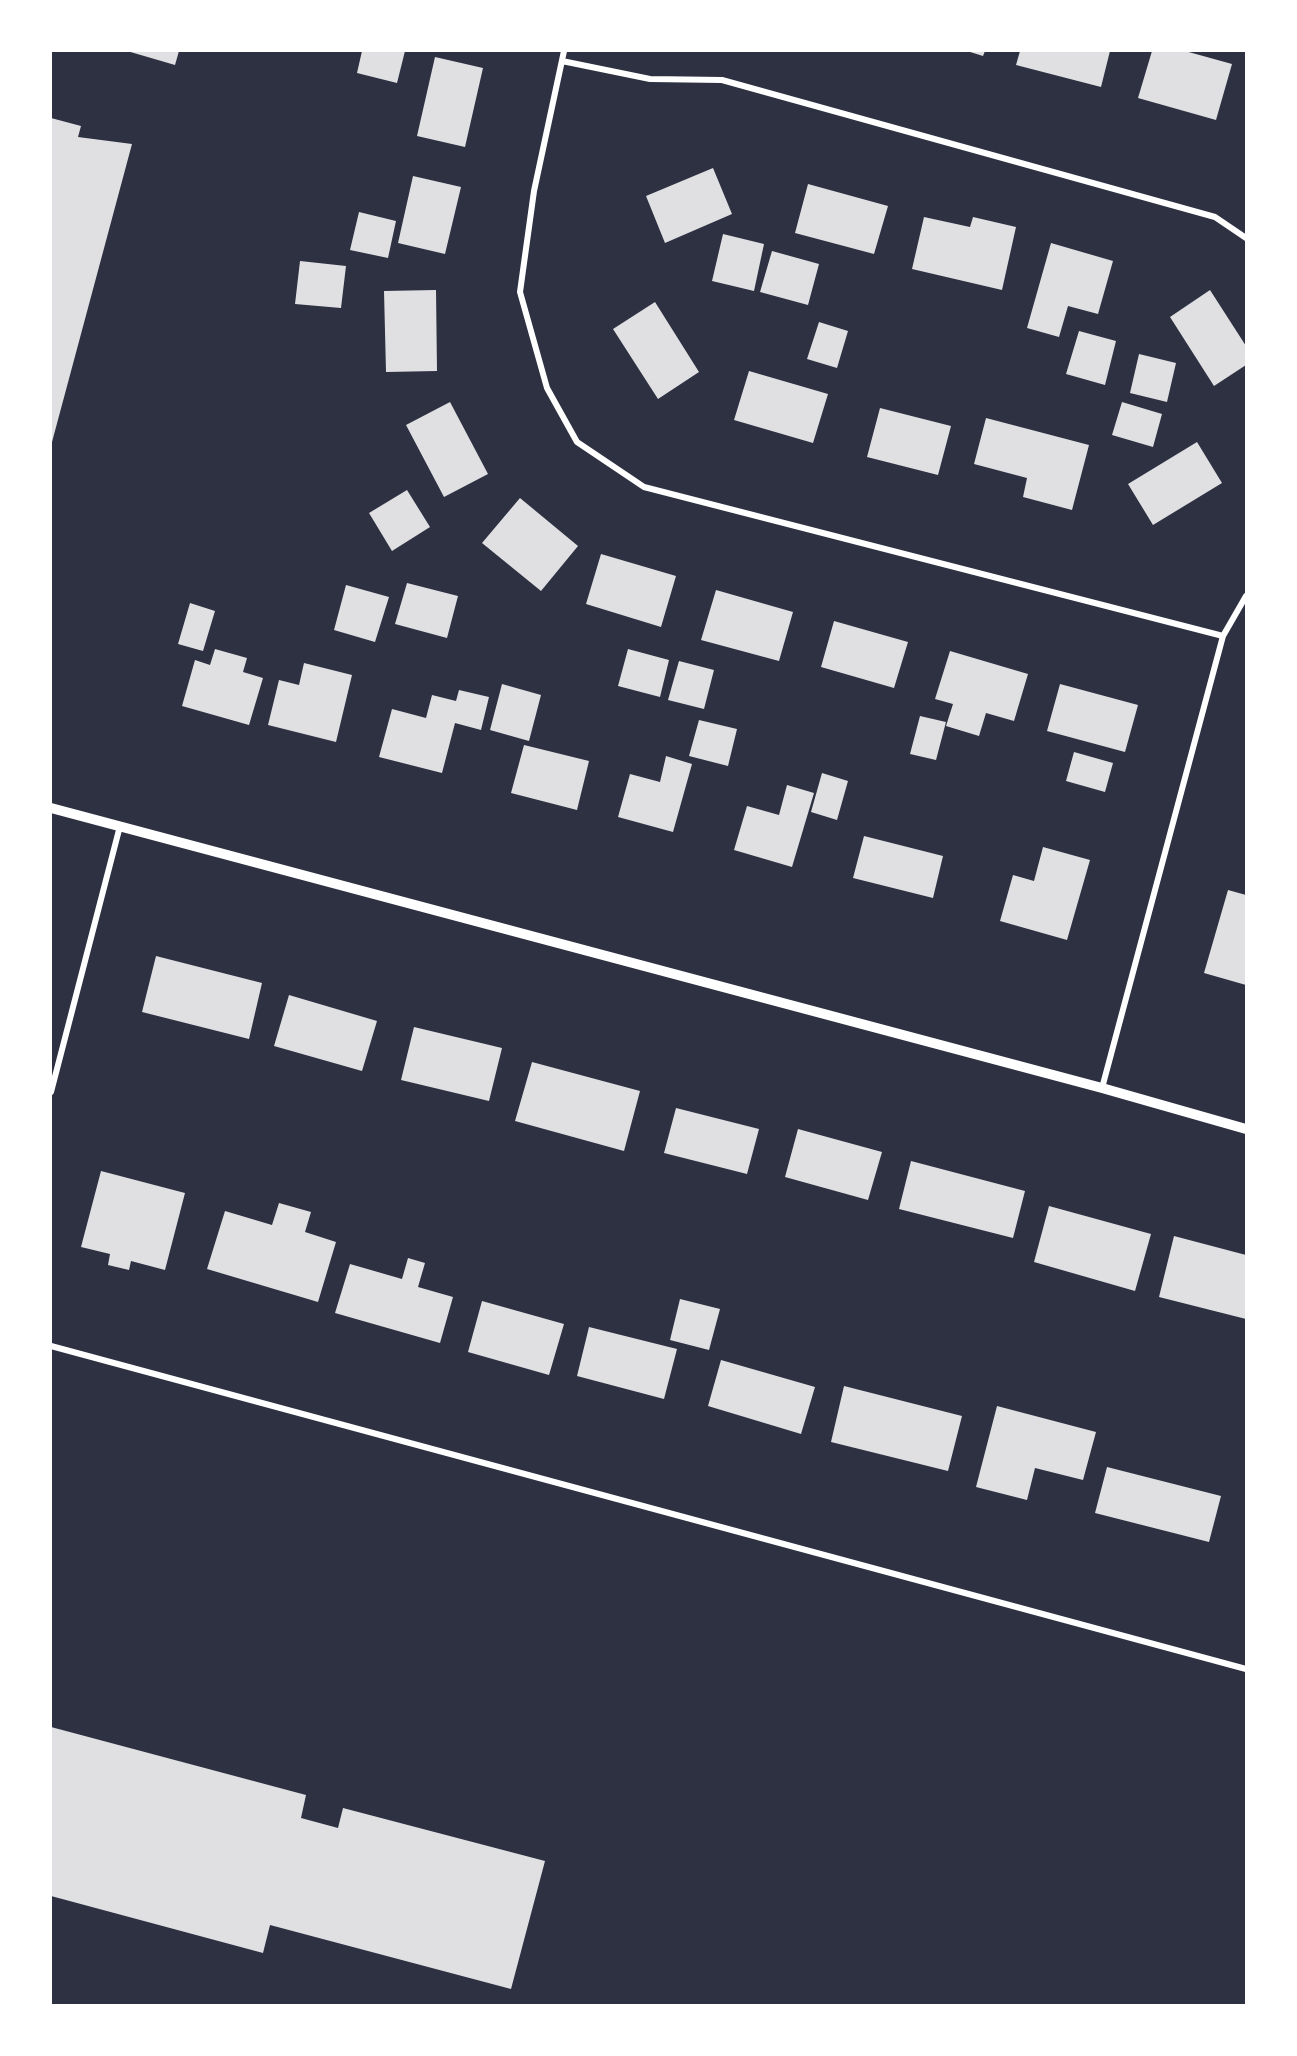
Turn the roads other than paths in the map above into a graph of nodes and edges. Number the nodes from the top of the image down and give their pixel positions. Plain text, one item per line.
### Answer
1 (564, 51) edge
2 (562, 62) junction
3 (1246, 238) edge
4 (1246, 596) edge
5 (1223, 636) junction
6 (51, 807) edge
7 (120, 826) junction
8 (1102, 1088) junction
9 (51, 1092) edge
10 (1246, 1129) edge
11 (51, 1346) edge
12 (1246, 1669) edge

1 - 2 street
2 - 3 street
2 - 5 street
4 - 5 street
5 - 8 street
6 - 7 street
7 - 8 street
7 - 9 street
8 - 10 street
11 - 12 street

